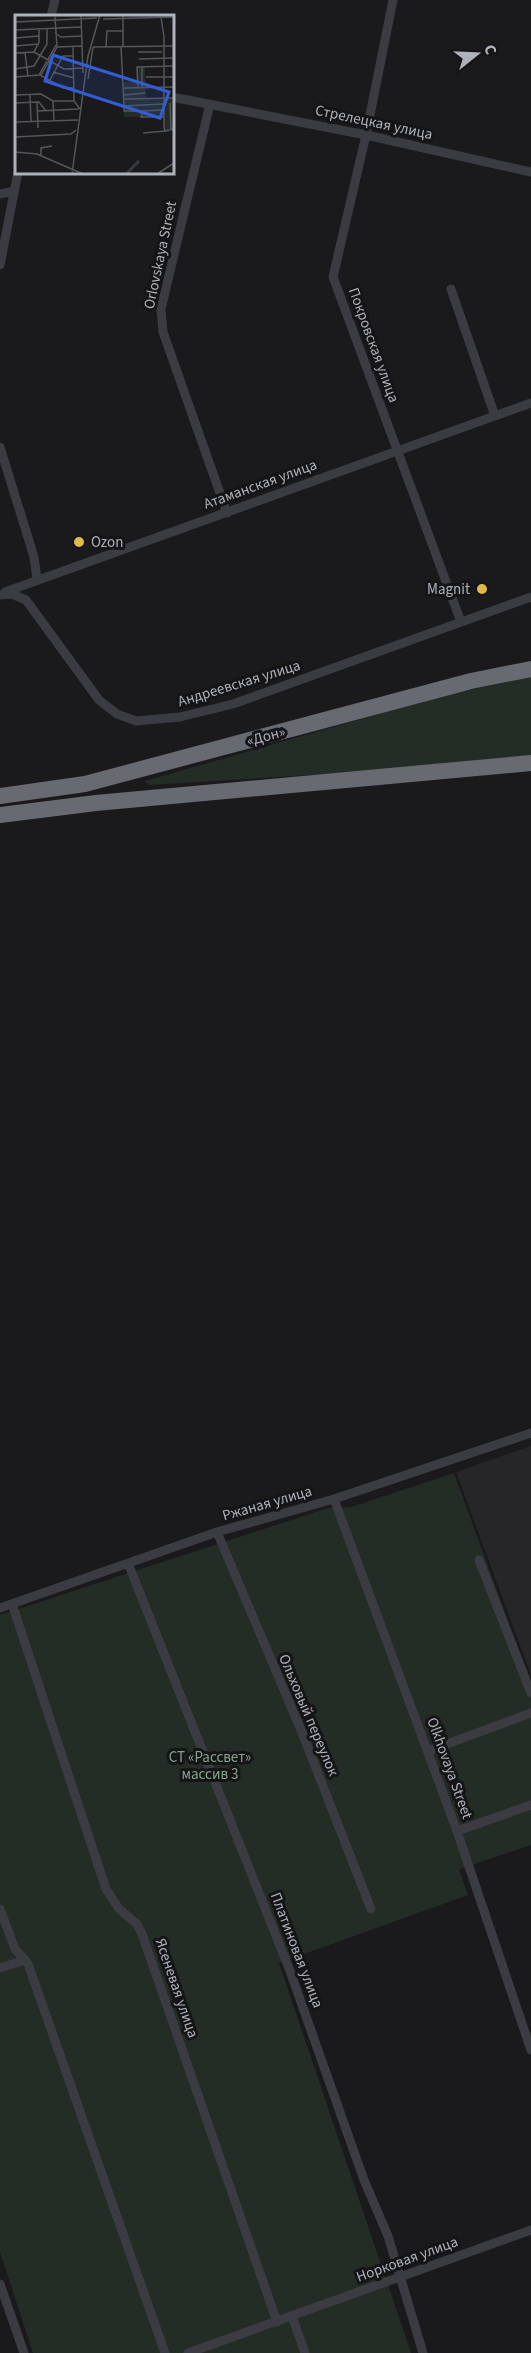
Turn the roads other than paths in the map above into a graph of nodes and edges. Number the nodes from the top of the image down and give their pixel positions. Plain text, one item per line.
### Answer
1 (55, 0) edge
2 (393, 0) edge
3 (51, 15) edge
4 (174, 97) edge
5 (210, 104) junction
6 (366, 135) junction
7 (531, 172) edge
8 (18, 174) edge
9 (14, 191) junction
10 (0, 194) edge
11 (0, 261) edge
12 (451, 289) dead end
13 (531, 403) edge
14 (495, 416) junction
15 (0, 447) edge
16 (397, 450) junction
17 (227, 513) junction
18 (37, 579) junction
19 (0, 594) edge
20 (531, 597) edge
21 (461, 622) junction
22 (531, 669) edge
23 (531, 763) edge
24 (0, 796) edge
25 (0, 815) edge
26 (531, 1433) edge
27 (334, 1499) junction
28 (217, 1532) junction
29 (479, 1560) dead end
30 (128, 1563) junction
31 (12, 1604) junction
32 (0, 1608) edge
33 (531, 1693) edge
34 (531, 1713) edge
35 (428, 1751) junction
36 (531, 1805) edge
37 (458, 1831) junction
38 (0, 1910) edge
39 (371, 1910) dead end
40 (25, 1960) junction
41 (0, 1968) edge
42 (531, 2050) edge
43 (531, 2230) edge
44 (400, 2278) junction
45 (0, 2284) edge
46 (292, 2316) junction
47 (277, 2322) junction
48 (24, 2353) edge
49 (165, 2353) edge
50 (188, 2353) edge
51 (305, 2353) edge
52 (423, 2353) edge

1 - 3 street
2 - 6 street, Покровская улица
4 - 5 street, Стрелецкая улица
5 - 6 street, Стрелецкая улица
5 - 17 street, Orlovskaya Street
6 - 7 street, Стрелецкая улица
6 - 16 street, Покровская улица
8 - 9 street
9 - 10 street
9 - 11 street
12 - 14 street
13 - 14 street, Атаманская улица
14 - 16 street, Атаманская улица
15 - 18 street
16 - 17 street, Атаманская улица
16 - 21 street, Покровская улица
17 - 18 street, Атаманская улица
18 - 19 street, Атаманская улица
19 - 21 street, Андреевская улица
20 - 21 street, Андреевская улица
22 - 24 highway, «Дон»
23 - 25 highway
26 - 27 street, Ржаная улица
27 - 28 street, Ржаная улица
27 - 35 street, Olkhovaya Street
28 - 30 street, Ржаная улица
28 - 39 street, Ольховый переулок
29 - 33 street
30 - 31 street, Ржаная улица
30 - 44 street, Платиновая улица
31 - 32 street, Ржаная улица
31 - 47 street, Ясеневая улица
34 - 35 street
35 - 37 street, Olkhovaya Street
36 - 37 street
37 - 42 street, Olkhovaya Street
38 - 40 street
40 - 41 street
40 - 49 street
43 - 44 street, Норковая улица
44 - 46 street, Норковая улица
44 - 52 street, Платиновая улица
45 - 48 street
46 - 47 street, Норковая улица
46 - 51 street
47 - 50 street, Норковая улица

